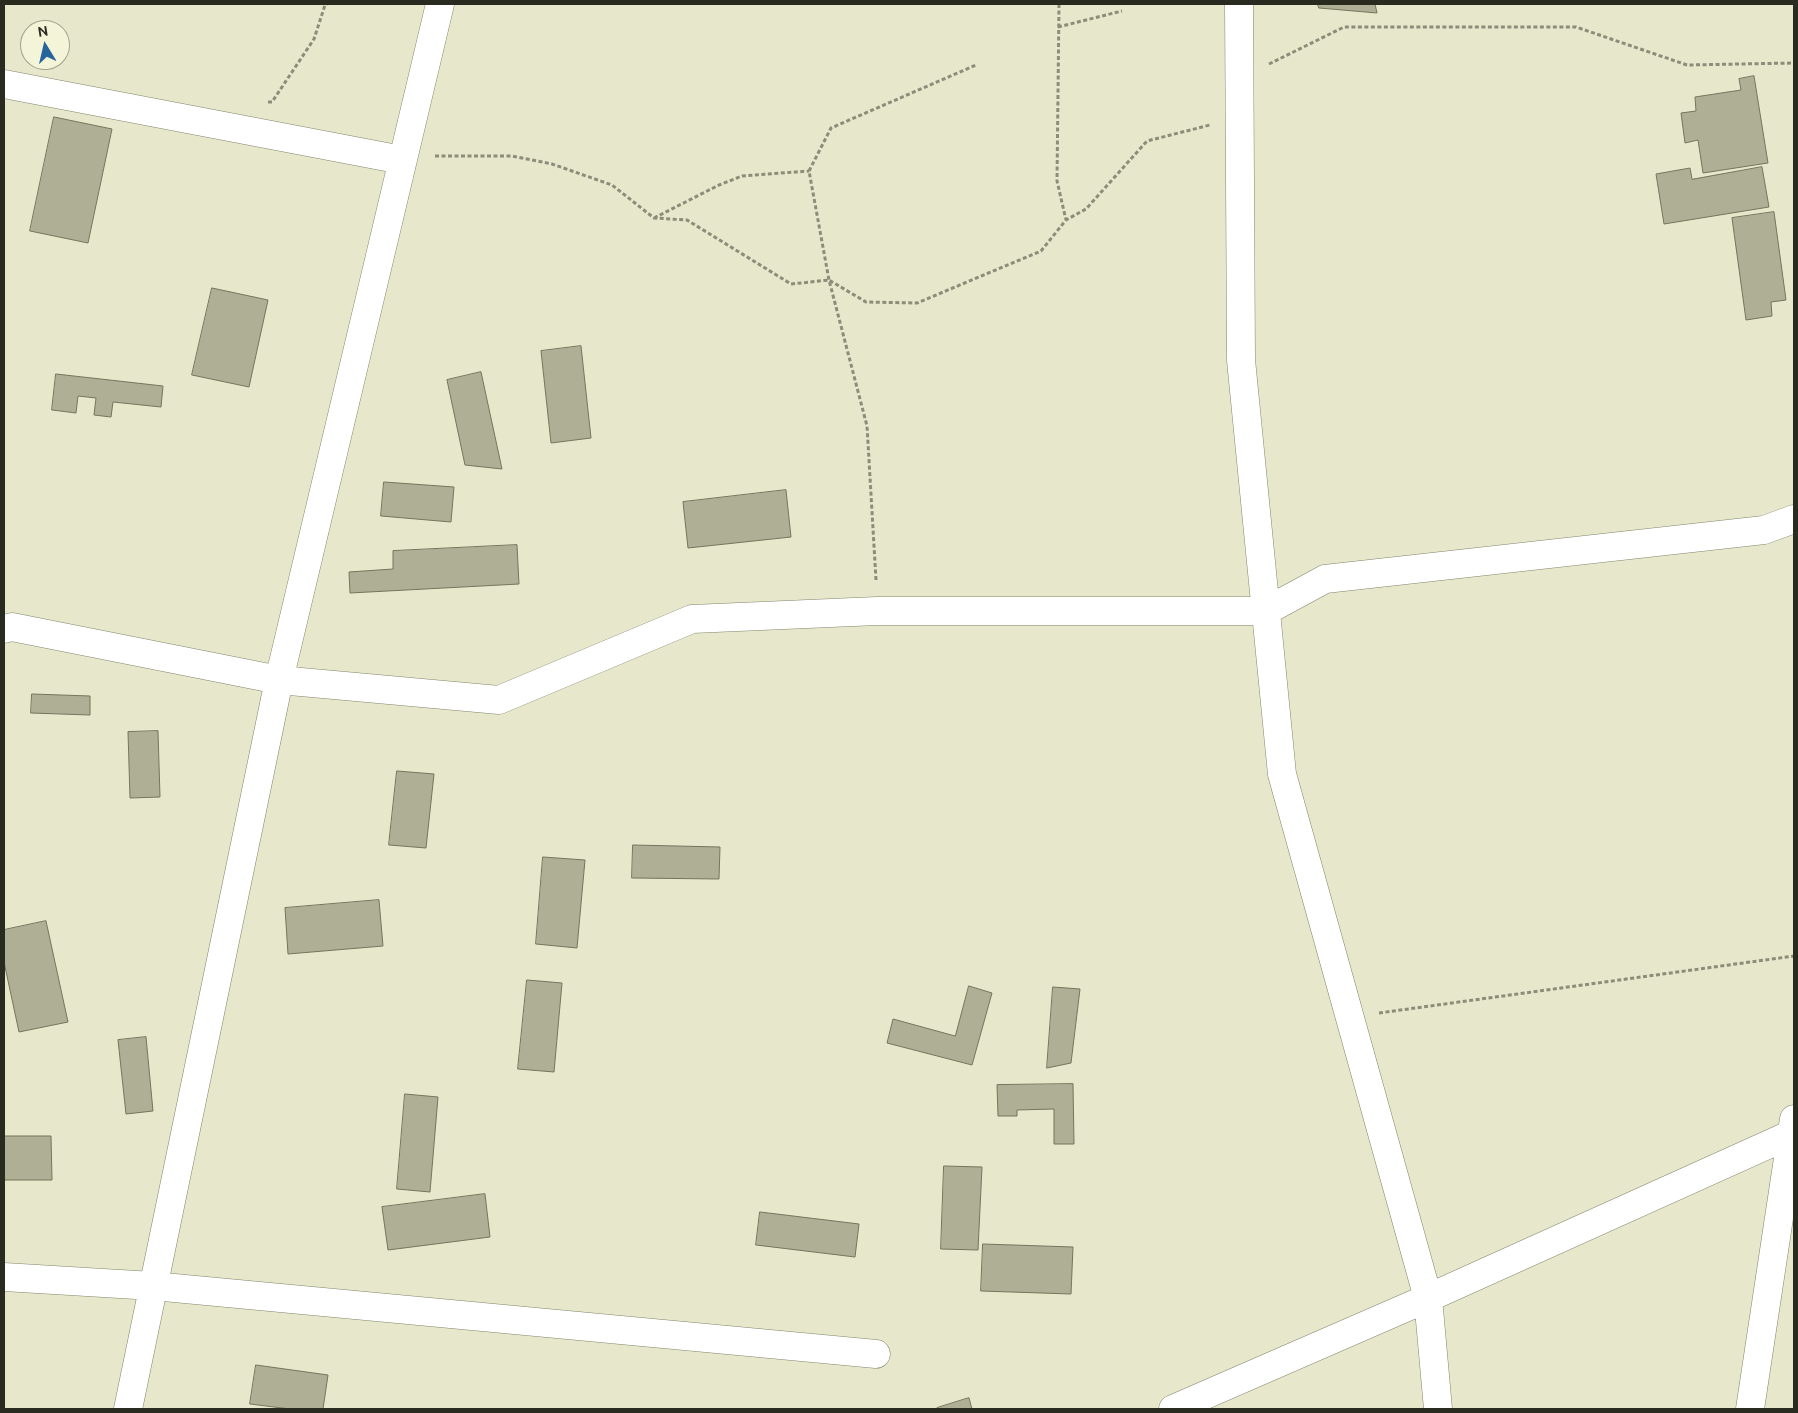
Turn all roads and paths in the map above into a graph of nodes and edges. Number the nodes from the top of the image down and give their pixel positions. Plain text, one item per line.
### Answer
1 (327, 4) edge
2 (440, 4) edge
3 (1059, 4) edge
4 (1239, 4) edge
5 (1122, 11) dead end
6 (1058, 27) junction
7 (1794, 63) edge
8 (976, 65) dead end
9 (1240, 78) junction
10 (4, 84) edge
11 (262, 104) dead end
12 (1240, 118) junction
13 (402, 160) junction
14 (809, 171) junction
15 (654, 218) junction
16 (1066, 220) junction
17 (829, 280) junction
18 (1794, 519) edge
19 (877, 611) junction
20 (1266, 611) junction
21 (4, 629) edge
22 (279, 680) junction
23 (1794, 956) edge
24 (1351, 1019) junction
25 (1793, 1127) edge
26 (4, 1277) edge
27 (153, 1286) junction
28 (1428, 1298) junction
29 (876, 1354) dead end
30 (128, 1409) edge
31 (1172, 1409) edge
32 (1438, 1409) edge
33 (1750, 1409) edge

1 - 11 path
2 - 13 street
3 - 6 path
4 - 9 street
5 - 6 path
6 - 16 path
7 - 9 path
8 - 14 path
9 - 12 street
10 - 13 street
12 - 16 path
12 - 20 street
13 - 15 path
13 - 22 street
14 - 15 path
14 - 17 path
15 - 17 path
16 - 17 path
17 - 19 path
18 - 20 street
19 - 20 street
19 - 22 street
20 - 24 street
21 - 22 street
22 - 27 street
23 - 24 path
24 - 28 street
25 - 28 street
25 - 33 street
26 - 27 street
27 - 29 street
27 - 30 street
28 - 31 street
28 - 32 street

